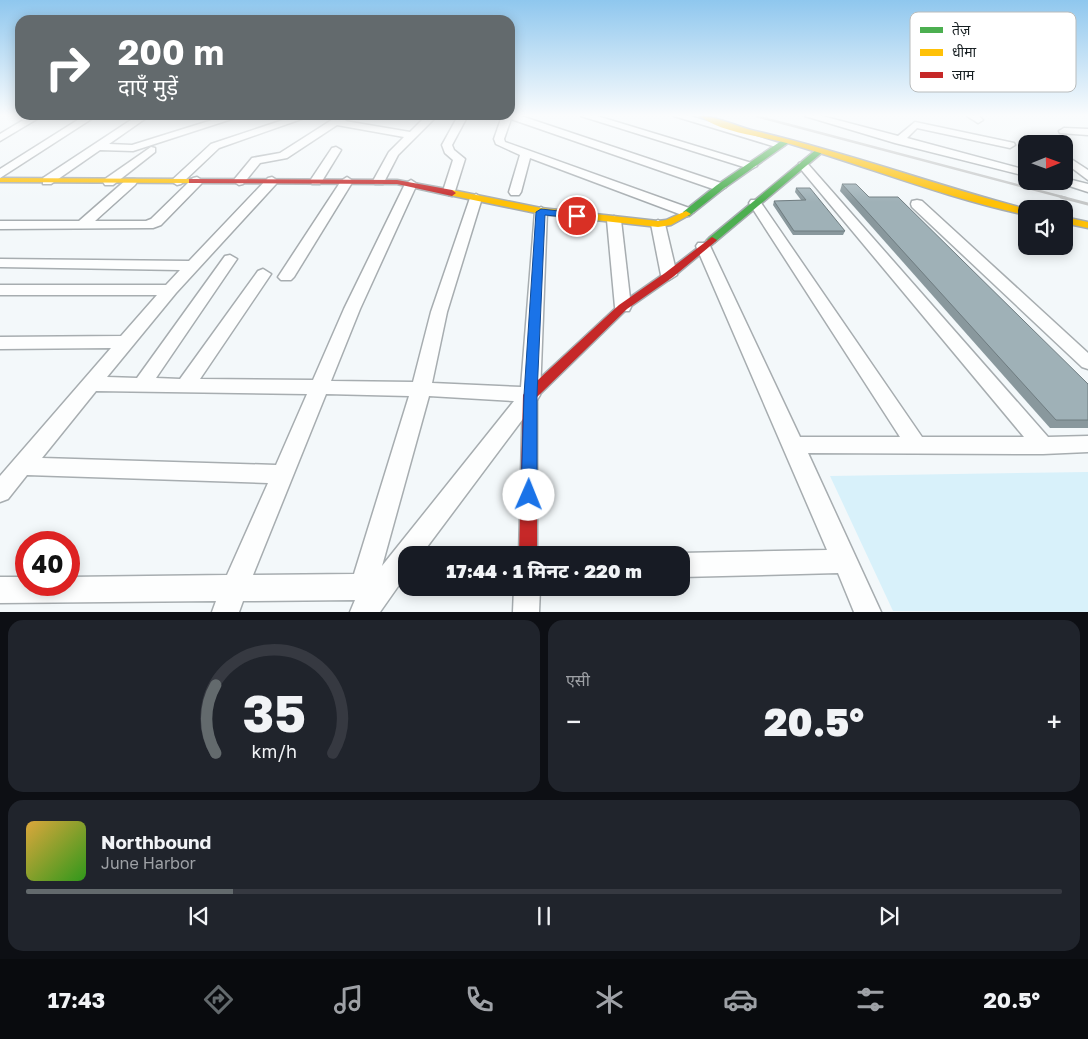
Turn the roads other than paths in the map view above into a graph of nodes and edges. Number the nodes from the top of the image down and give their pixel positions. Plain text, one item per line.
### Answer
1 (46, 145) edge
2 (102, 145) edge
3 (144, 145) edge
4 (219, 145) edge
5 (301, 145) edge
6 (402, 145) edge
7 (447, 145) edge
8 (505, 145) edge
9 (595, 145) edge
10 (680, 145) edge
11 (782, 145) edge
12 (791, 145) edge
13 (913, 145) edge
14 (98, 147) junction
15 (151, 150) dead end
16 (336, 150) dead end
17 (820, 151) junction
18 (526, 154) junction
19 (1073, 164) edge
20 (802, 165) junction
21 (751, 166) junction
22 (1018, 171) edge
23 (0, 174) edge
24 (1088, 176) edge
25 (0, 180) edge
26 (47, 181) junction
27 (177, 181) junction
28 (197, 181) junction
29 (239, 181) junction
30 (347, 181) junction
31 (379, 181) junction
32 (109, 182) junction
33 (131, 182) junction
34 (272, 182) junction
35 (316, 182) junction
36 (412, 184) junction
37 (1073, 184) edge
38 (720, 187) junction
39 (1088, 188) edge
40 (449, 191) junction
41 (515, 192) dead end
42 (476, 198) junction
43 (756, 203) junction
44 (917, 204) dead end
45 (1018, 210) edge
46 (541, 212) junction
47 (687, 212) junction
48 (614, 220) junction
49 (1073, 222) edge
50 (658, 224) junction
51 (7, 225) edge
52 (1088, 225) edge
53 (81, 226) junction
54 (0, 236) edge
55 (702, 246) junction
56 (230, 259) dead end
57 (0, 264) edge
58 (194, 266) junction
59 (263, 274) dead end
60 (669, 275) junction
61 (286, 277) dead end
62 (0, 290) edge
63 (170, 290) junction
64 (623, 307) junction
65 (125, 342) junction
66 (0, 343) edge
67 (1088, 363) edge
68 (90, 384) junction
69 (186, 385) junction
70 (141, 386) junction
71 (319, 388) junction
72 (421, 389) junction
73 (530, 395) junction
74 (1088, 444) edge
75 (791, 445) junction
76 (916, 445) junction
77 (1043, 446) junction
78 (22, 466) junction
79 (281, 474) junction
80 (0, 492) edge
81 (413, 546) edge
82 (528, 546) edge
83 (845, 560) junction
84 (398, 564) edge
85 (690, 565) edge
86 (235, 587) junction
87 (0, 590) edge
88 (369, 596) edge
89 (527, 596) edge
90 (225, 612) edge
91 (526, 612) edge
92 (868, 612) edge

1 - 23 street
2 - 14 street
3 - 14 street
4 - 27 street
5 - 29 street
6 - 31 street
7 - 40 street
8 - 18 street
9 - 38 street
10 - 21 street
11 - 21 street
12 - 17 street
13 - 22 street
14 - 26 street
15 - 32 street
16 - 35 street
17 - 20 street
17 - 45 street
18 - 41 street
18 - 47 street
19 - 24 street
20 - 43 street
20 - 77 street
21 - 38 street
25 - 26 street
26 - 32 street
27 - 28 street
27 - 33 street
28 - 29 street
28 - 53 street
29 - 34 street
30 - 31 street
30 - 35 street
30 - 61 street
31 - 36 street
32 - 33 street
33 - 53 street
34 - 35 street
34 - 58 street
36 - 40 street
36 - 71 street
37 - 39 street
38 - 47 street
40 - 42 street
42 - 46 street
42 - 72 street
43 - 55 street
43 - 76 street
44 - 67 street
46 - 48 street
46 - 73 street
47 - 50 street
48 - 50 street
48 - 64 street
49 - 52 street
50 - 60 street
51 - 53 street
51 - 54 street
55 - 60 street
55 - 75 street
56 - 70 street
57 - 58 street
58 - 63 street
59 - 69 street
60 - 64 street
62 - 63 street
63 - 65 street
64 - 73 street
65 - 66 street
65 - 68 street
68 - 70 street
68 - 78 street
69 - 70 street
69 - 71 street
71 - 72 street
71 - 79 street
72 - 73 street
72 - 88 street
73 - 81 street
73 - 82 street
74 - 77 street
75 - 76 street
75 - 83 street
76 - 77 street
78 - 79 street
78 - 80 street
79 - 86 street
83 - 85 street
83 - 92 street
84 - 88 street
86 - 87 street
86 - 88 street
86 - 90 street
89 - 91 street

